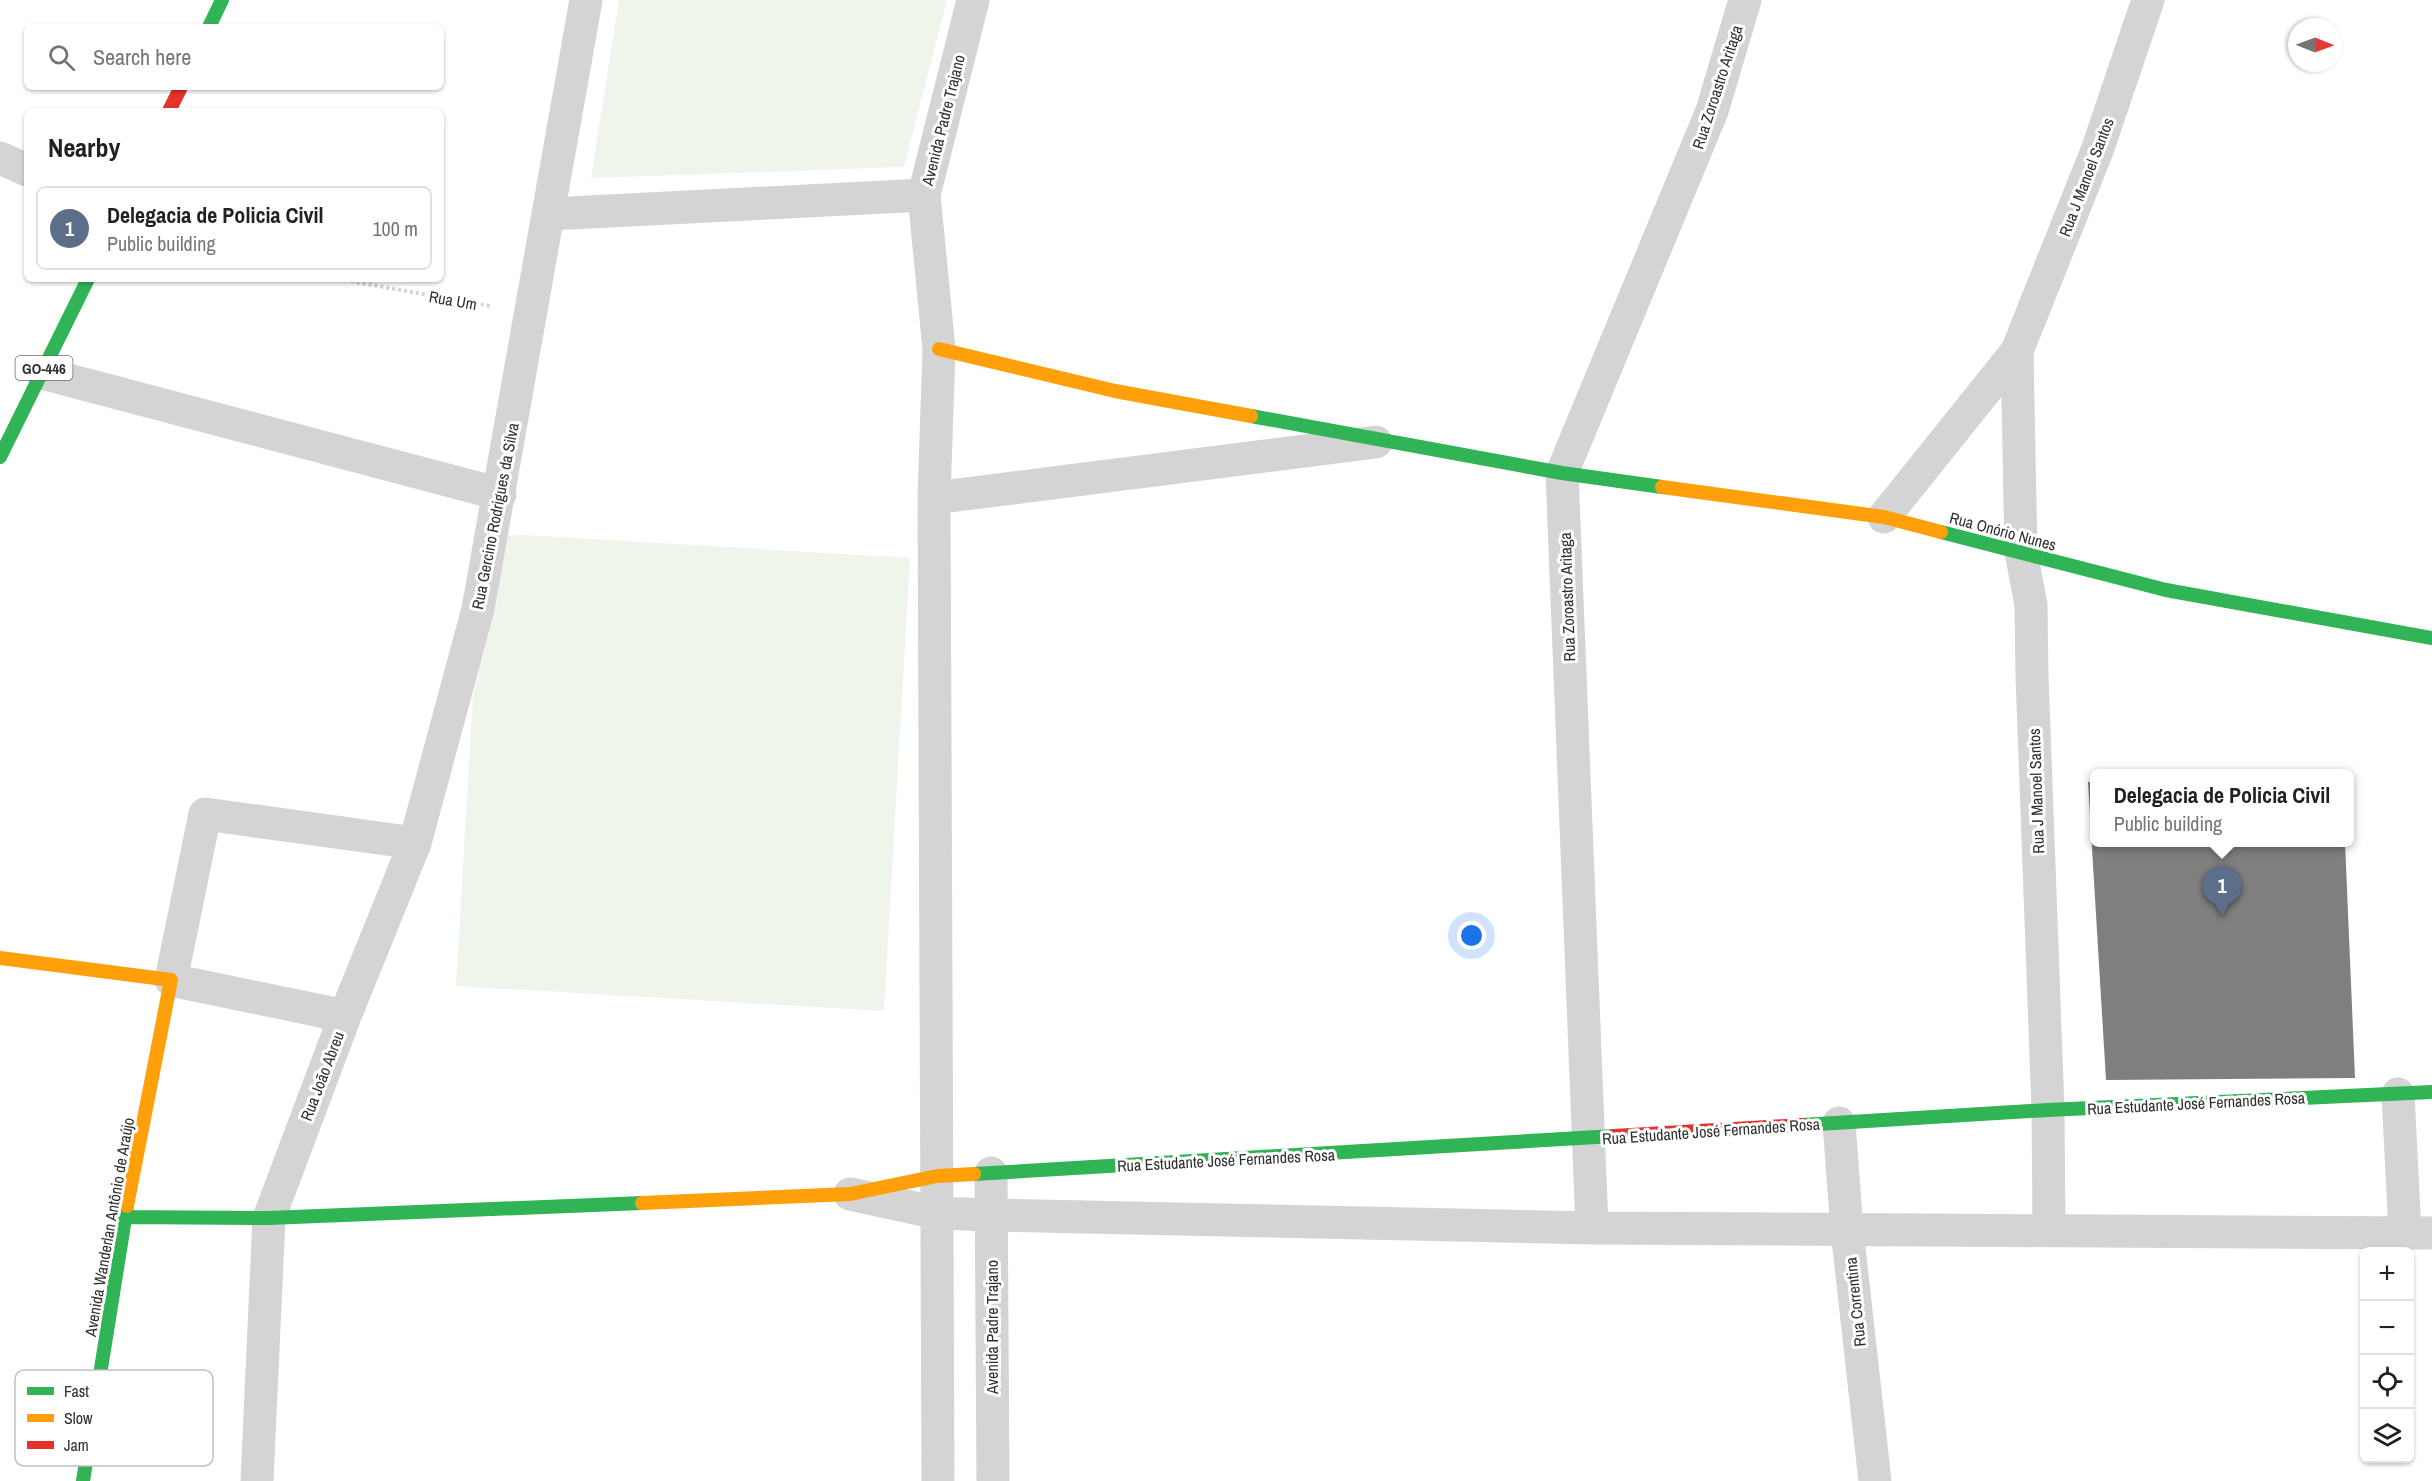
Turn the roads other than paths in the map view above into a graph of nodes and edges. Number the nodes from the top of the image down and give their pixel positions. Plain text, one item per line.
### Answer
1 (222, 0) edge
2 (586, 0) edge
3 (973, 0) edge
4 (1745, 0) edge
5 (2148, 0) edge
6 (210, 24) edge
7 (180, 90) edge
8 (170, 108) edge
9 (0, 158) edge
10 (24, 169) edge
11 (924, 195) junction
12 (550, 214) junction
13 (87, 282) edge
14 (939, 349) junction
15 (2018, 351) junction
16 (42, 373) junction
17 (1383, 441) junction
18 (0, 457) edge
19 (1562, 473) junction
20 (500, 494) junction
21 (934, 498) junction
22 (1884, 517) junction
23 (2021, 552) junction
24 (2432, 638) edge
25 (415, 843) junction
26 (0, 958) edge
27 (171, 980) junction
28 (345, 1016) junction
29 (2432, 1092) edge
30 (2398, 1094) junction
31 (2048, 1110) junction
32 (1839, 1123) junction
33 (1587, 1138) junction
34 (991, 1173) junction
35 (938, 1176) junction
36 (850, 1194) junction
37 (938, 1213) junction
38 (991, 1215) junction
39 (125, 1217) junction
40 (269, 1218) junction
41 (1592, 1228) junction
42 (1847, 1230) junction
43 (2049, 1231) junction
44 (2418, 1233) edge
45 (101, 1370) edge
46 (85, 1466) edge
47 (83, 1481) edge
48 (257, 1481) edge
49 (938, 1481) edge
50 (993, 1481) edge
51 (1875, 1481) edge

1 - 6 street
2 - 12 street, Rua Gercino Rodrigues da Silva
3 - 11 street, Avenida Padre Trajano
4 - 19 street, Rua Zoroastro Aritaga
5 - 15 street, Rua J Manoel Santos
7 - 8 street
9 - 10 street
11 - 12 street
11 - 14 street, Avenida Padre Trajano
12 - 20 street, Rua Gercino Rodrigues da Silva
13 - 16 street, GO-446
14 - 17 street, Rua Onório Nunes
14 - 21 street, Avenida Padre Trajano
15 - 22 street, Rua J Manoel Santos
15 - 23 street, Rua J Manoel Santos
16 - 18 street, GO-446
16 - 20 street
17 - 19 street, Rua Onório Nunes
17 - 21 street
19 - 22 street, Rua Onório Nunes
19 - 33 street, Rua Zoroastro Aritaga
20 - 25 street, Rua Gercino Rodrigues da Silva
21 - 35 street, Avenida Padre Trajano
22 - 23 street, Rua Onório Nunes
23 - 24 street, Rua Onório Nunes
23 - 31 street, Rua J Manoel Santos
25 - 27 street
25 - 28 street, Rua Gercino Rodrigues da Silva
26 - 27 street, Rua João Abreu
27 - 28 street, Rua João Abreu
27 - 39 street, Avenida Wanderlan Antônio de Araújo
28 - 40 street, Rua João Abreu
29 - 30 street, Rua Estudante José Fernandes Rosa
30 - 31 street, Rua Estudante José Fernandes Rosa
30 - 44 street
31 - 32 street, Rua Estudante José Fernandes Rosa
31 - 43 street, Rua J Manoel Santos
32 - 33 street, Rua Estudante José Fernandes Rosa
32 - 42 street, Rua Correntina
33 - 34 street, Rua Estudante José Fernandes Rosa
33 - 41 street, Rua Zoroastro Aritaga
34 - 35 street, Rua Estudante José Fernandes Rosa
34 - 38 street, Avenida Padre Trajano
35 - 36 street, Rua Estudante José Fernandes Rosa
35 - 37 street
36 - 37 street
36 - 40 street, Rua Estudante José Fernandes Rosa
37 - 38 street
37 - 49 street
38 - 41 street
38 - 50 street, Avenida Padre Trajano
39 - 40 street, Rua Estudante José Fernandes Rosa
39 - 45 street, Avenida Wanderlan Antônio de Araújo
40 - 48 street, Rua João Abreu
41 - 42 street
42 - 43 street
42 - 51 street, Rua Correntina
43 - 44 street
46 - 47 street, Avenida Wanderlan Antônio de Araújo

